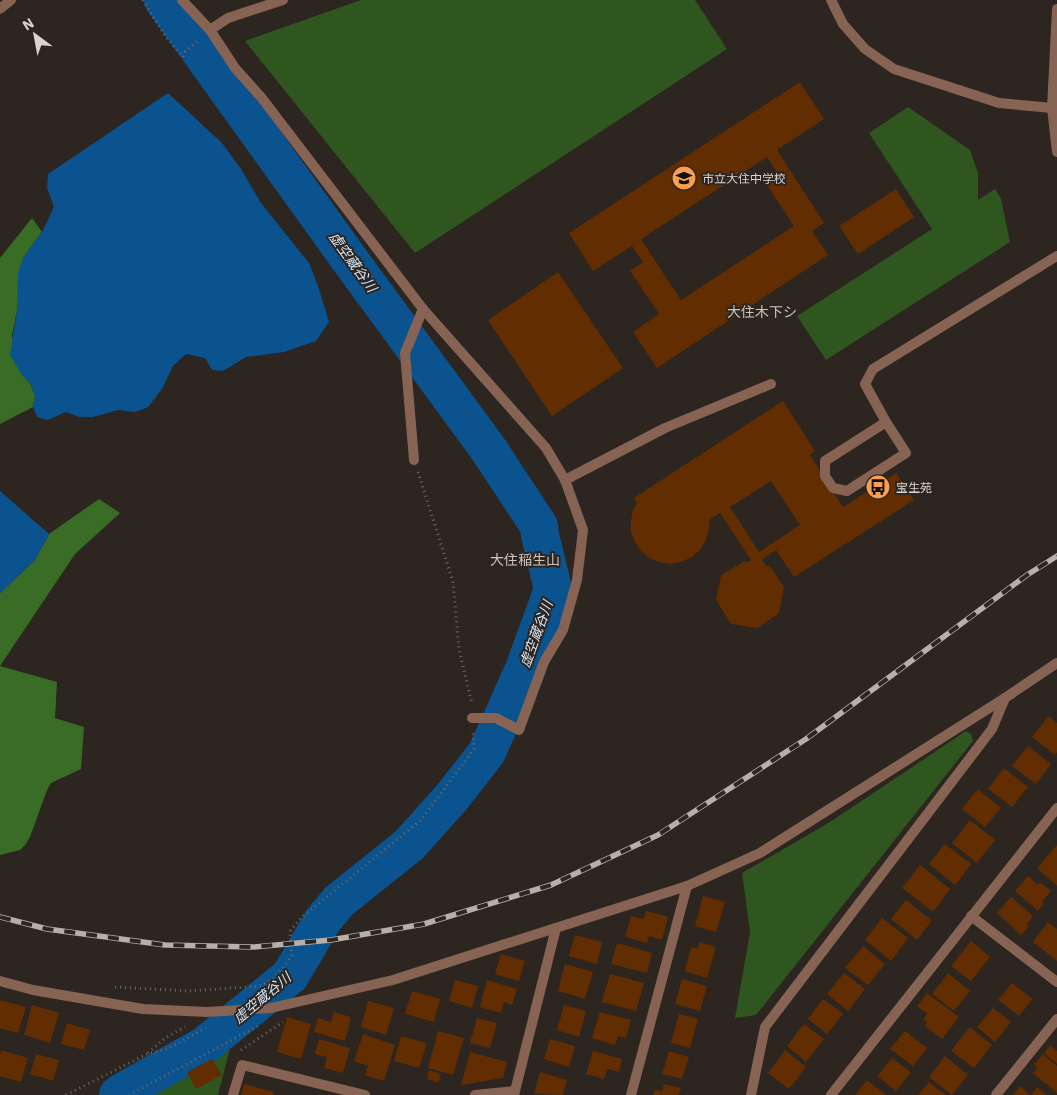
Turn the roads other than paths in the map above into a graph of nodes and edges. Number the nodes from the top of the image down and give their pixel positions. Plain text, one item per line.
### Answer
1 (11, 0) edge
2 (182, 0) edge
3 (283, 0) edge
4 (831, 0) edge
5 (0, 9) edge
6 (1057, 9) edge
7 (206, 34) junction
8 (1052, 108) junction
9 (1057, 152) edge
10 (1057, 256) edge
11 (424, 310) junction
12 (771, 384) dead end
13 (886, 422) junction
14 (414, 460) road end
15 (565, 480) junction
16 (1057, 663) edge
17 (1005, 698) junction
18 (472, 718) road end
19 (1057, 808) edge
20 (687, 886) junction
21 (971, 916) junction
22 (556, 928) junction
23 (0, 981) edge
24 (1057, 982) edge
25 (1057, 1019) edge
26 (515, 1093) edge
27 (233, 1095) edge
28 (364, 1095) edge
29 (475, 1095) edge
30 (631, 1095) edge
31 (751, 1095) edge
32 (830, 1095) edge
33 (996, 1095) edge

1 - 5 street
2 - 7 street
3 - 7 street
4 - 8 street
6 - 8 street
7 - 11 street
8 - 9 street
10 - 13 street
11 - 14 street
11 - 15 street
12 - 15 street
13 - 13 street
15 - 18 street
16 - 17 street
17 - 20 street
17 - 31 street
19 - 21 street
20 - 22 street
20 - 30 street
21 - 24 street
21 - 32 street
22 - 23 street
22 - 26 street
25 - 33 street
26 - 29 street
27 - 28 street

